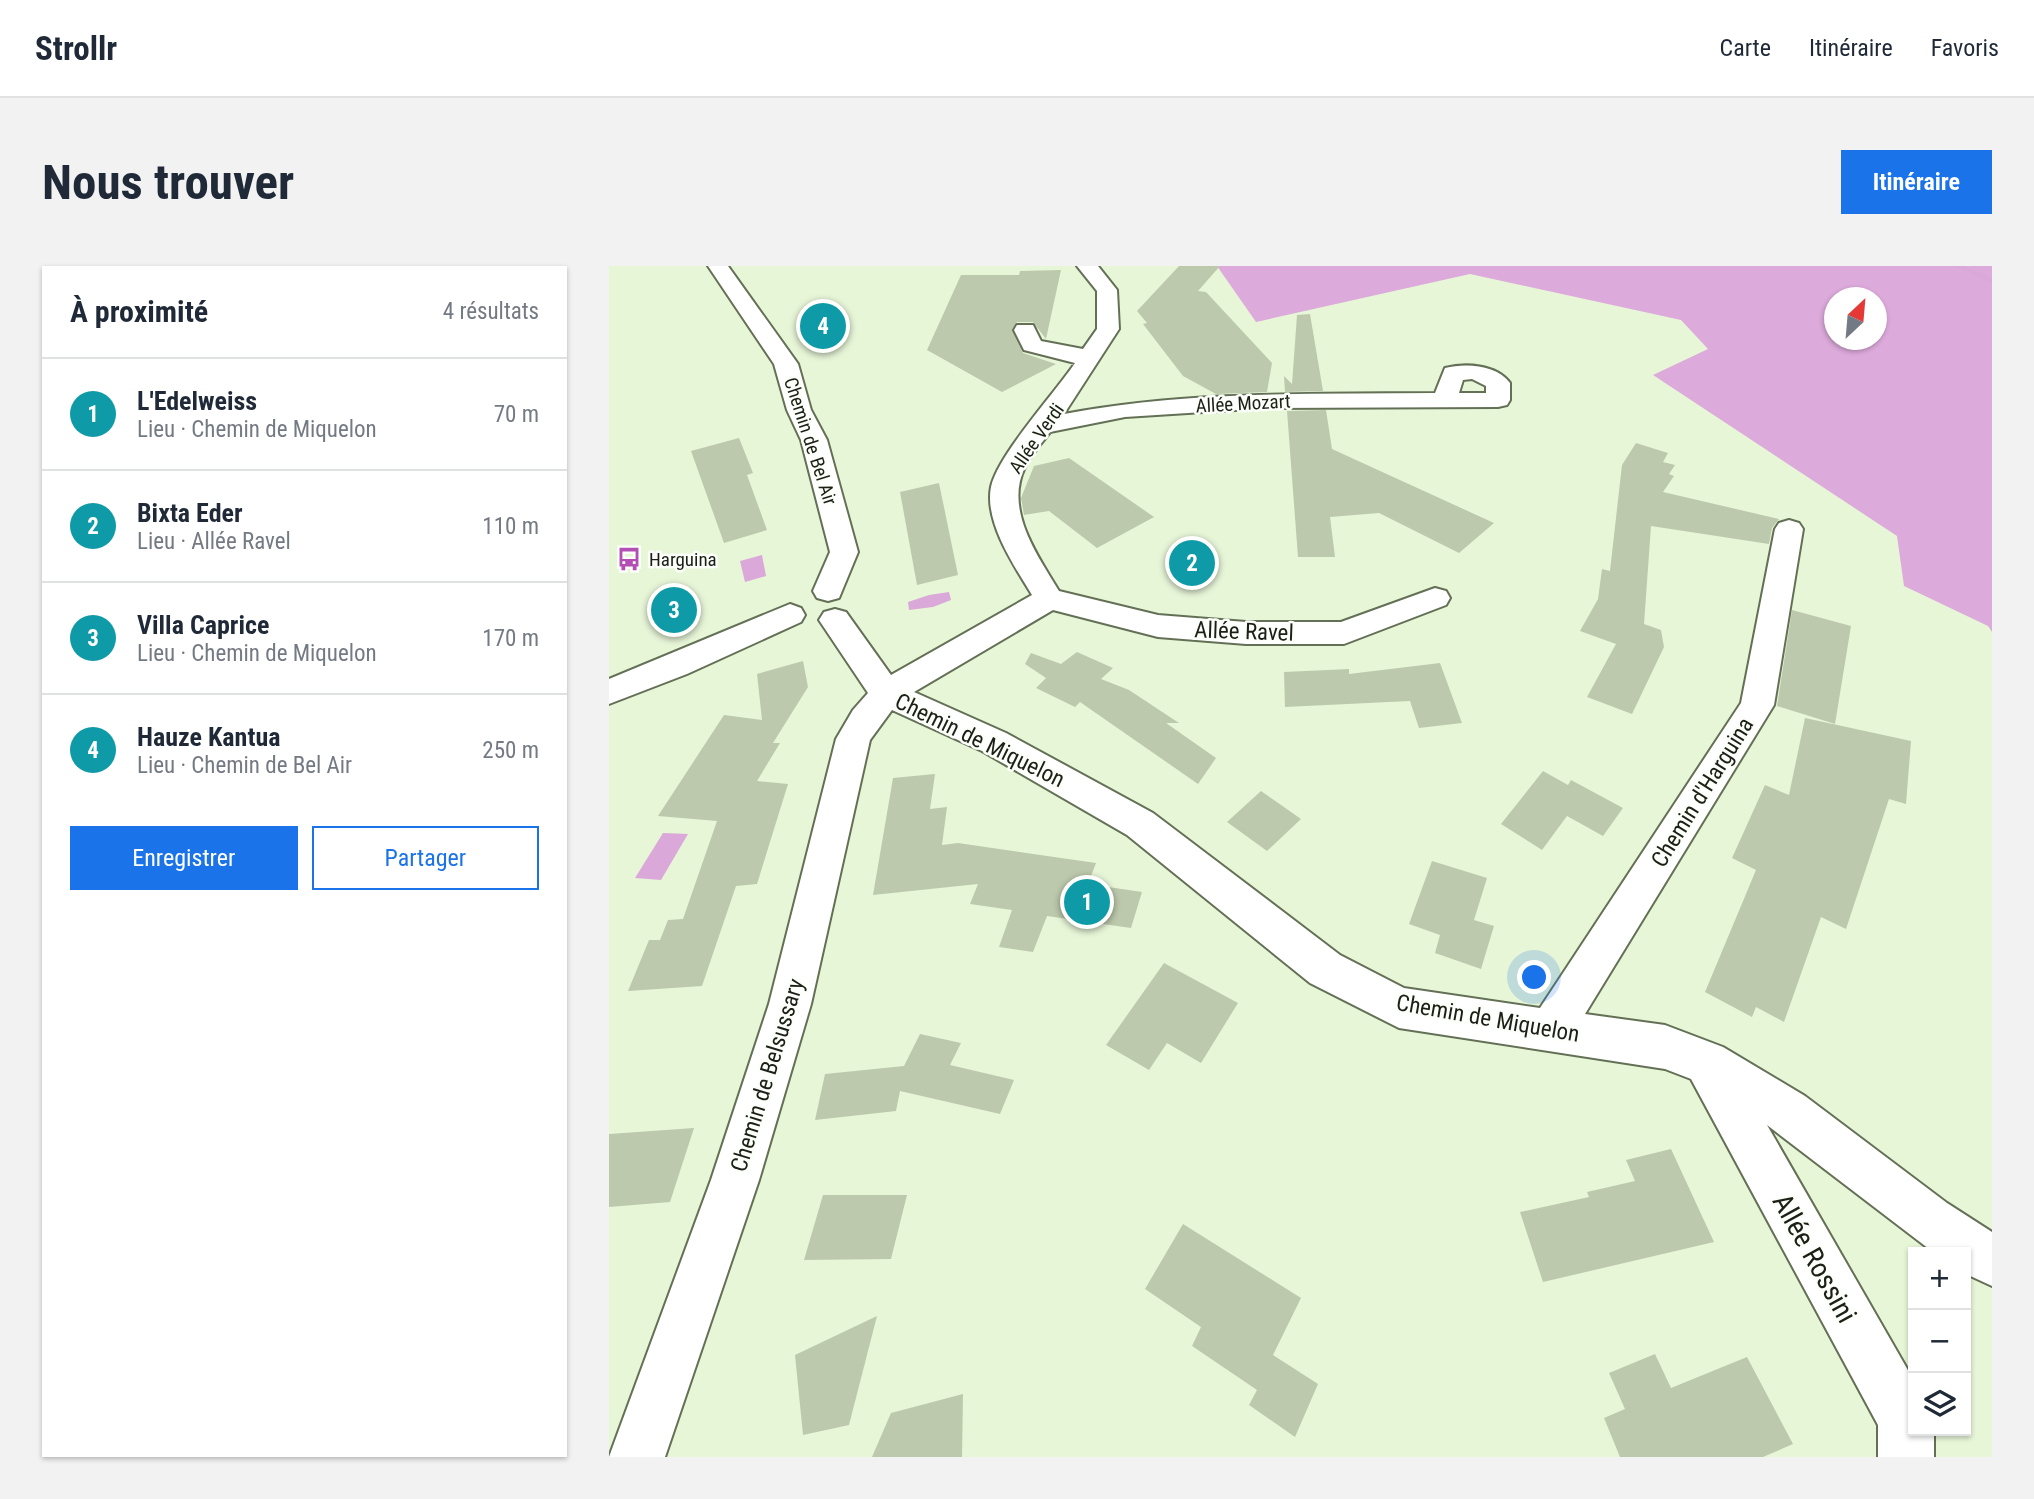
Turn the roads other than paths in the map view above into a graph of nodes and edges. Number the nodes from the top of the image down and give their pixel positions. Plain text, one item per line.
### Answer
1 (718, 266) edge
2 (1087, 266) edge
3 (1025, 330) dead end
4 (1092, 358) junction
5 (1445, 400) dead end
6 (1043, 426) junction
7 (1789, 529) dead end
8 (1435, 598) dead end
9 (1049, 599) junction
10 (831, 606) junction
11 (609, 692) edge
12 (887, 694) junction
13 (1551, 1029) junction
14 (1707, 1063) junction
15 (1992, 1261) edge
16 (636, 1457) edge
17 (1906, 1457) edge

1 - 10 street, Chemin de Bel Air
2 - 4 street, Allée Verdi
3 - 4 street
4 - 6 street, Allée Verdi
5 - 6 street, Allée Mozart
6 - 9 street, Allée Verdi
7 - 13 street, Chemin d'Harguina
8 - 9 street, Allée Ravel
9 - 12 street
10 - 11 street
10 - 12 street, Chemin de Miquelon
12 - 13 street, Chemin de Miquelon
12 - 16 street, Chemin de Belsussary
13 - 14 street, Chemin de Miquelon
14 - 15 street, Chemin de Miquelon
14 - 17 street, Allée Rossini

